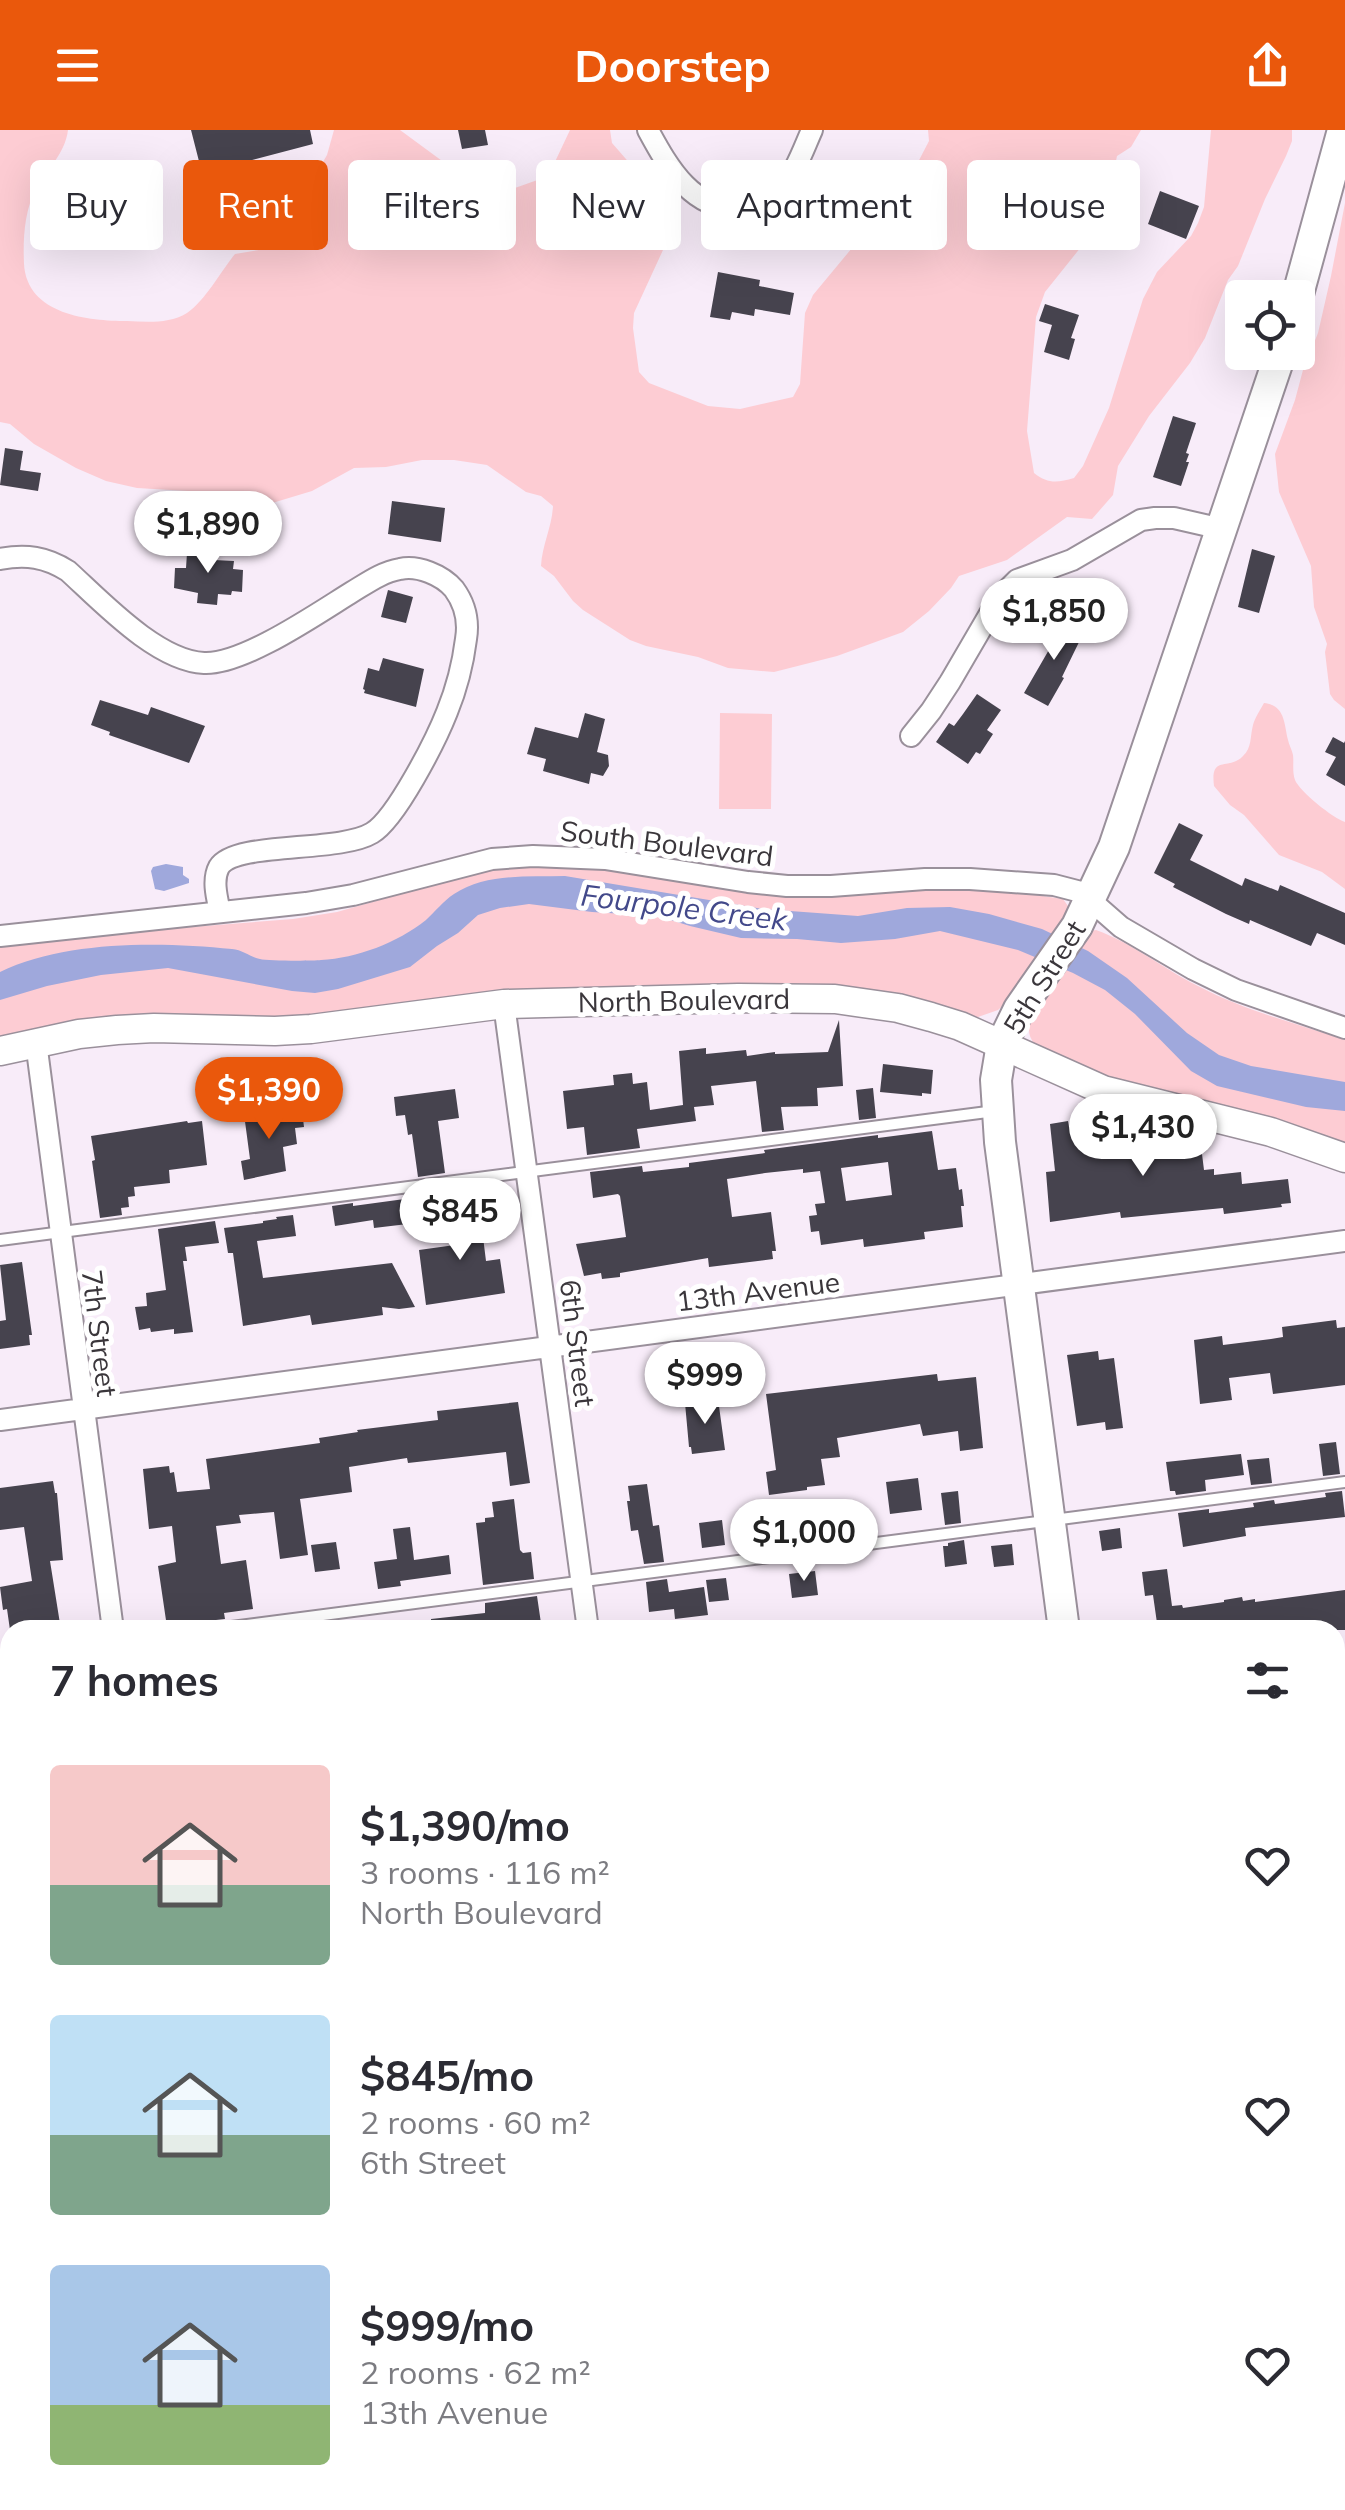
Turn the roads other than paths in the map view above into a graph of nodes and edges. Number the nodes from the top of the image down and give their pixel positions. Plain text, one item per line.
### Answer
1 (648, 130) edge
2 (812, 130) edge
3 (1343, 130) edge
4 (1302, 280) edge
5 (1275, 370) edge
6 (1222, 529) junction
7 (0, 559) edge
8 (911, 736) dead end
9 (220, 912) junction
10 (1083, 913) junction
11 (0, 936) edge
12 (504, 1004) junction
13 (1345, 1028) edge
14 (36, 1042) junction
15 (1002, 1044) junction
16 (0, 1051) edge
17 (996, 1110) junction
18 (1345, 1158) edge
19 (528, 1171) junction
20 (60, 1232) junction
21 (0, 1240) edge
22 (1345, 1242) edge
23 (1018, 1286) junction
24 (550, 1346) junction
25 (82, 1408) junction
26 (0, 1420) edge
27 (1345, 1482) edge
28 (1050, 1520) junction
29 (582, 1580) junction
30 (112, 1620) edge
31 (283, 1620) edge
32 (587, 1620) edge
33 (1063, 1620) edge

1 - 2 street
3 - 4 main road
5 - 6 main road, 5th Street
6 - 8 street
6 - 10 main road, 5th Street
7 - 9 street
9 - 10 street, South Boulevard
9 - 11 street, South Boulevard
10 - 13 street
10 - 15 main road, 5th Street
12 - 14 street, North Boulevard
12 - 15 street, North Boulevard
12 - 19 street, 6th Street
14 - 16 street, North Boulevard
14 - 20 street, 7th Street
15 - 17 main road, 5th Street
15 - 18 street, North Boulevard
17 - 19 lane
17 - 23 main road, 5th Street
19 - 20 lane
19 - 24 street, 6th Street
20 - 21 lane
20 - 25 street, 7th Street
22 - 23 street, 13th Avenue
23 - 24 street, 13th Avenue
23 - 28 main road, 5th Street
24 - 25 street, 13th Avenue
24 - 29 street, 6th Street
25 - 26 street, 13th Avenue
25 - 30 street, 7th Street
27 - 28 lane
28 - 29 lane
28 - 33 main road, 5th Street
29 - 31 lane
29 - 32 street, 6th Street

